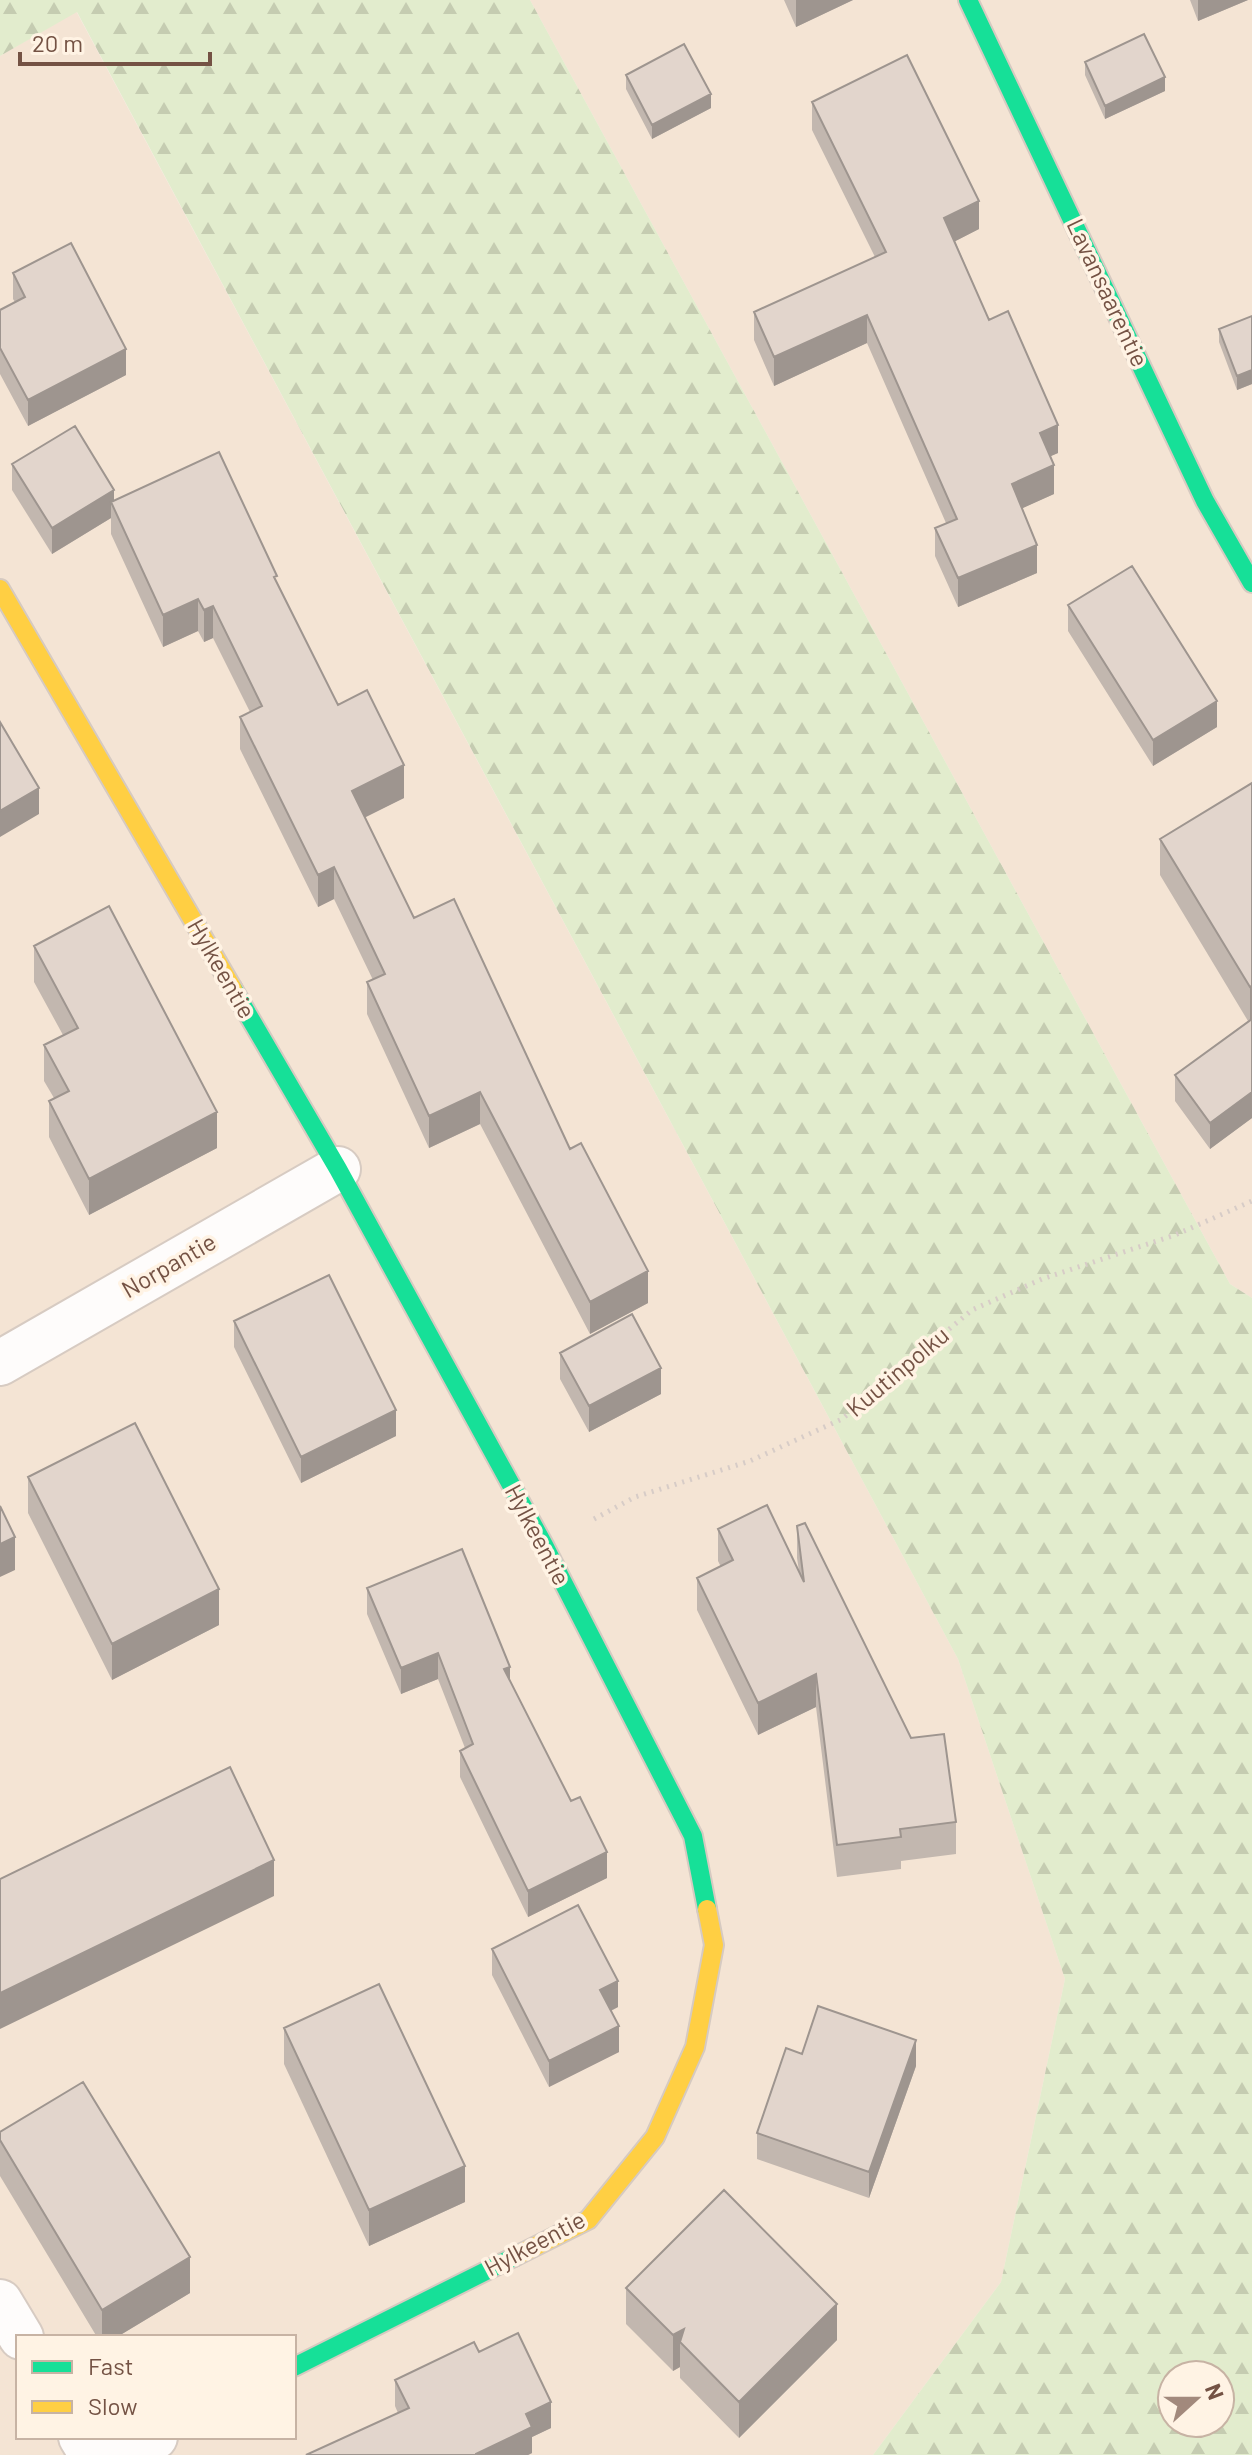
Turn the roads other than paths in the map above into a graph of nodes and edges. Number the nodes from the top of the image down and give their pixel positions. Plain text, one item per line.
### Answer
1 (968, 0) edge
2 (1252, 583) edge
3 (0, 589) edge
4 (338, 1169) junction
5 (0, 1363) edge
6 (0, 2302) edge
7 (20, 2335) edge
8 (296, 2366) edge
9 (151, 2439) edge
10 (119, 2455) edge

1 - 2 street, Lavansaarentie
3 - 4 street, Hylkeentie
4 - 5 street, Norpantie
4 - 8 street, Hylkeentie
6 - 7 street
9 - 10 street

